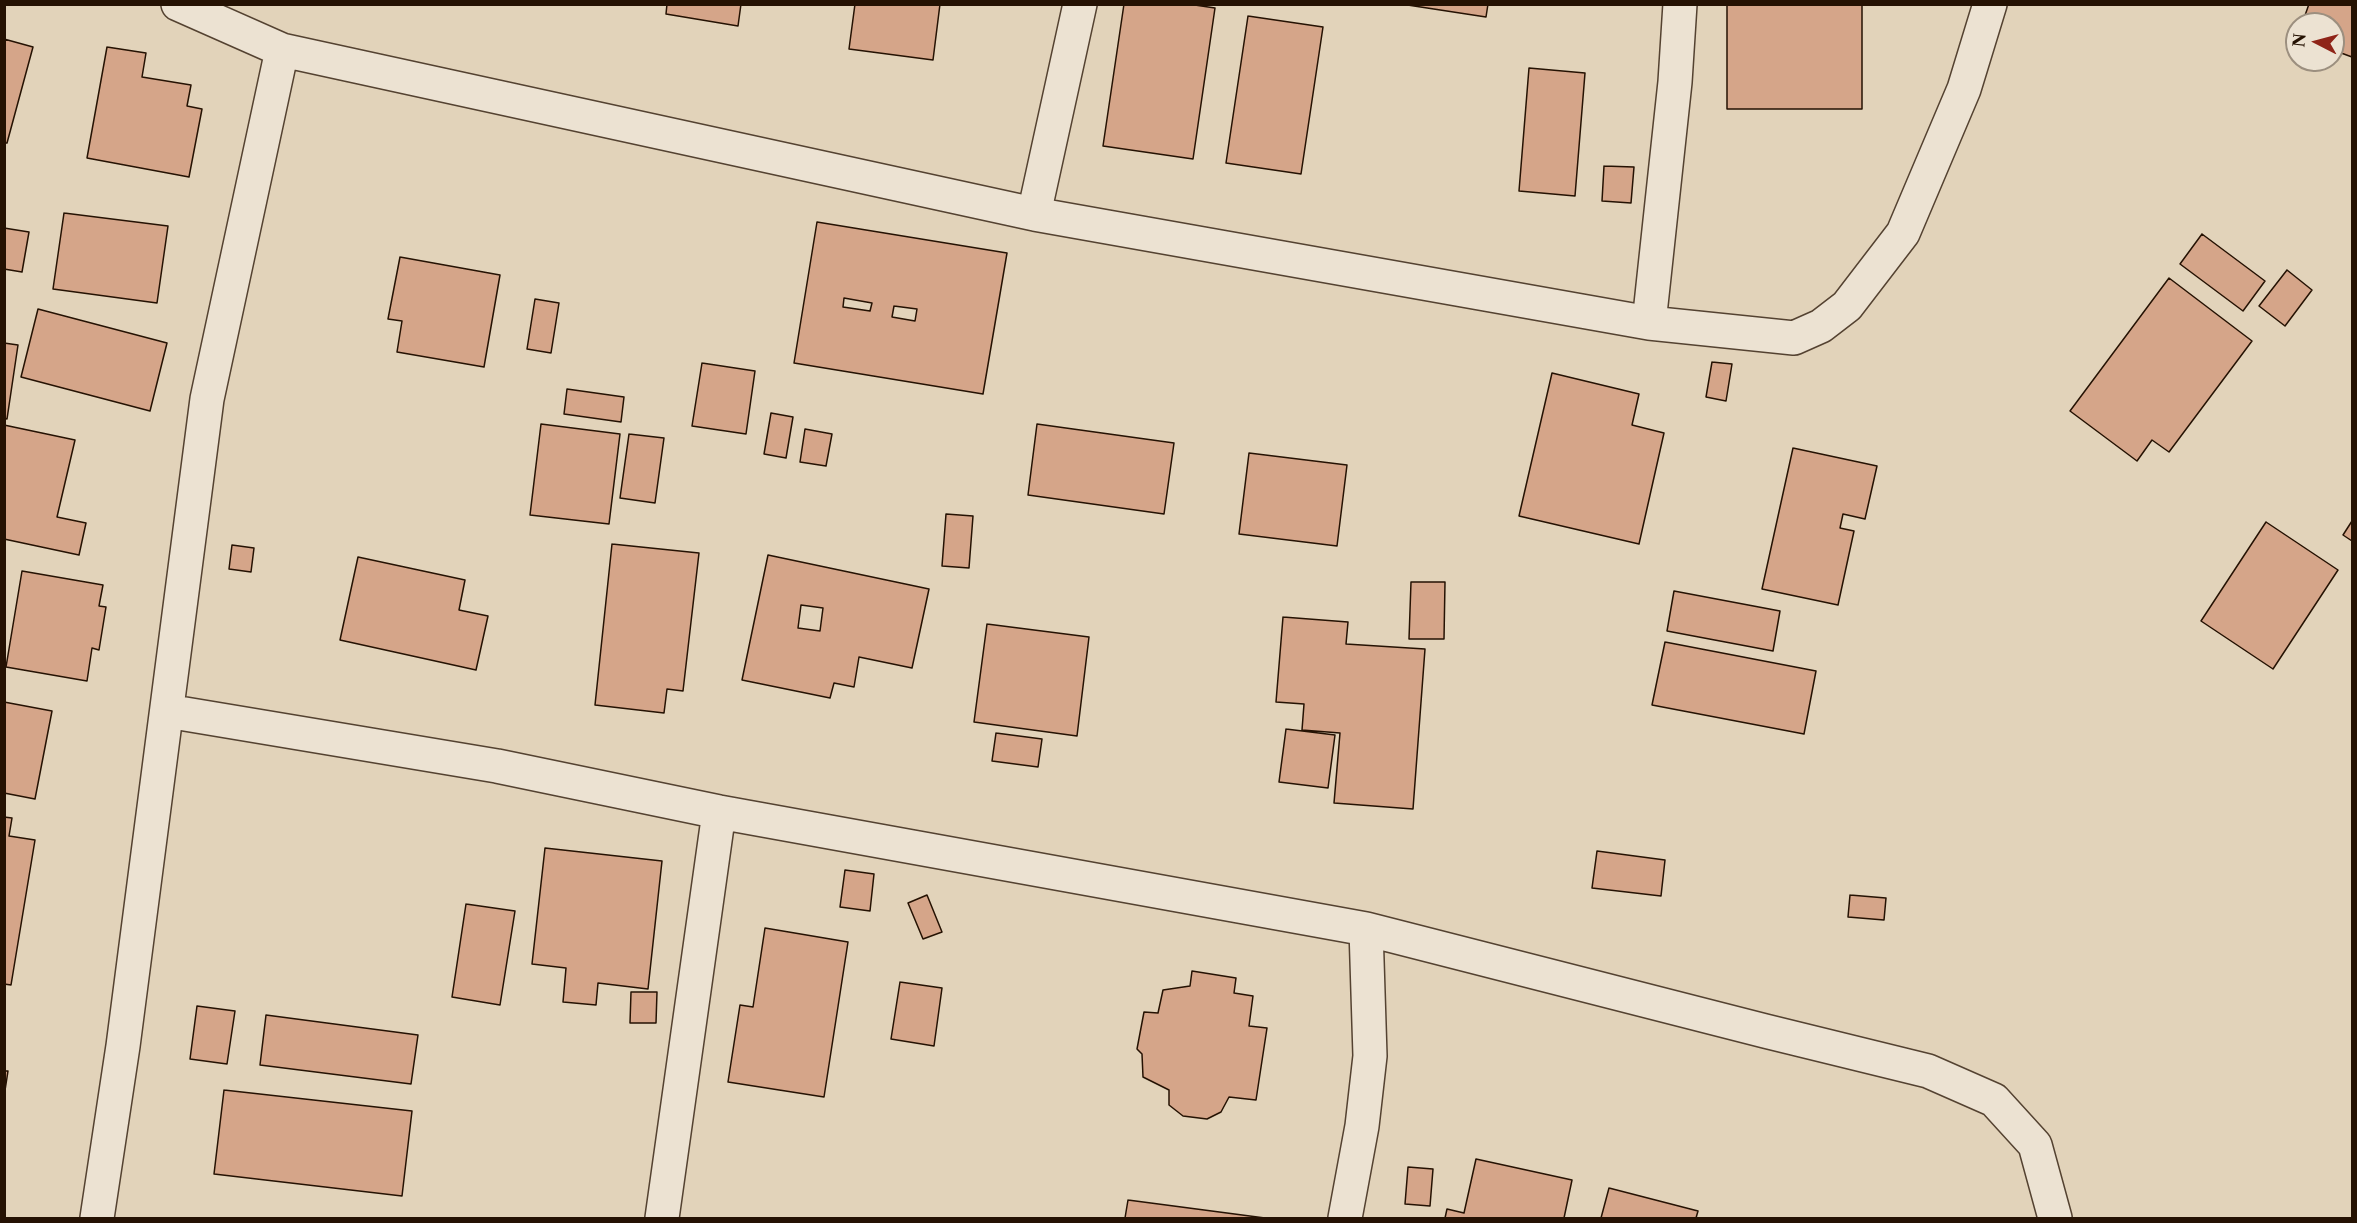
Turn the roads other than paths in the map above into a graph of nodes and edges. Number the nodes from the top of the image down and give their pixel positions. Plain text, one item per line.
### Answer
1 (178, 4) edge
2 (1080, 4) edge
3 (1680, 4) edge
4 (1990, 4) edge
5 (282, 50) junction
6 (1034, 214) junction
7 (1649, 323) junction
8 (167, 711) junction
9 (719, 812) junction
10 (1366, 929) junction
11 (97, 1218) edge
12 (662, 1218) edge
13 (1345, 1218) edge
14 (2055, 1218) edge

1 - 5 street
2 - 6 street
3 - 7 street
4 - 7 street
5 - 6 street
5 - 8 street
6 - 7 street
8 - 9 street
8 - 11 street
9 - 10 street
9 - 12 street
10 - 13 street
10 - 14 street

